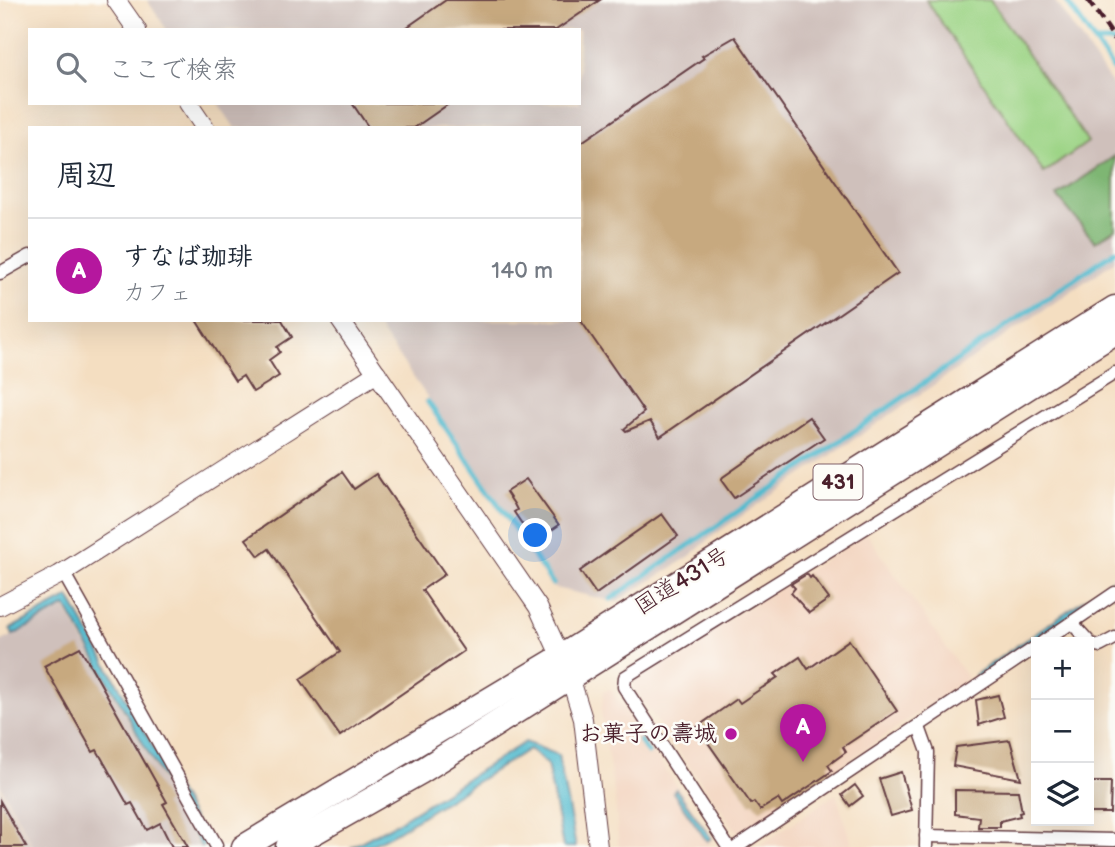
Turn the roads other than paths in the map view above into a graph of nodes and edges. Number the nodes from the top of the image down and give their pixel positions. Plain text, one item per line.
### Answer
1 (116, 0) edge
2 (136, 28) edge
3 (189, 105) edge
4 (204, 126) edge
5 (28, 257) edge
6 (0, 273) edge
7 (1115, 308) edge
8 (341, 322) edge
9 (1115, 332) edge
10 (377, 373) junction
11 (1115, 373) edge
12 (63, 572) junction
13 (1115, 593) edge
14 (0, 606) edge
15 (1072, 623) junction
16 (1051, 637) edge
17 (1115, 638) edge
18 (1031, 650) edge
19 (566, 667) junction
20 (919, 727) junction
21 (1115, 840) edge
22 (926, 842) edge
23 (216, 845) dead end
24 (244, 847) edge
25 (288, 847) edge
26 (598, 847) edge
27 (728, 847) edge
28 (737, 847) edge

1 - 2 street
3 - 4 street
5 - 6 street
7 - 19 highway, 国道431号 / 431
8 - 10 street
9 - 19 highway, 国道431号 / 431
10 - 12 street
10 - 19 street
11 - 27 street
12 - 14 street
12 - 23 street
13 - 15 street
15 - 16 street
15 - 17 street
18 - 20 street
19 - 24 highway, 国道431号 / 431
19 - 25 highway, 国道431号 / 431
19 - 26 street
20 - 22 street
20 - 28 street
21 - 22 street

